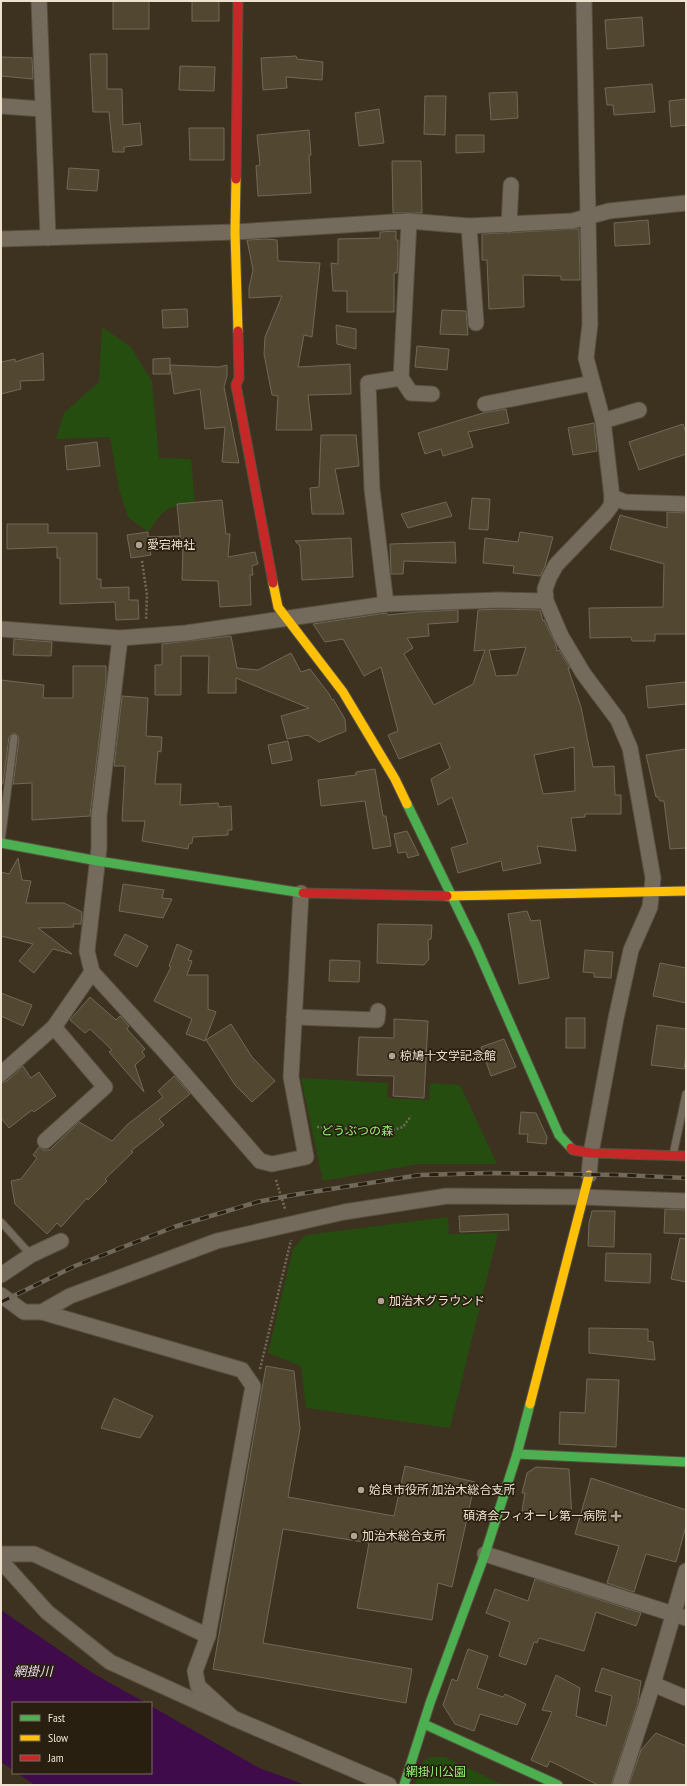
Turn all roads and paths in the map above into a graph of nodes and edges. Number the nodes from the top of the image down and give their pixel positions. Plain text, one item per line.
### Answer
1 (38, 1) edge
2 (238, 1) edge
3 (584, 1) edge
4 (1, 106) edge
5 (42, 109) junction
6 (511, 185) dead end
7 (686, 204) edge
8 (587, 216) junction
9 (409, 222) junction
10 (509, 225) junction
11 (469, 226) junction
12 (235, 232) junction
13 (48, 238) junction
14 (1, 239) edge
15 (476, 323) dead end
16 (401, 378) junction
17 (592, 383) junction
18 (432, 394) dead end
19 (485, 404) dead end
20 (638, 410) dead end
21 (603, 421) junction
22 (612, 497) junction
23 (686, 504) edge
24 (142, 560) dead end
25 (546, 601) junction
26 (386, 604) junction
27 (287, 619) junction
28 (1, 629) edge
29 (145, 637) junction
30 (120, 638) junction
31 (14, 738) dead end
32 (1, 843) edge
33 (98, 861) junction
34 (686, 891) edge
35 (653, 892) junction
36 (301, 893) junction
37 (453, 896) junction
38 (92, 972) junction
39 (378, 1011) dead end
40 (294, 1017) junction
41 (54, 1027) junction
42 (1, 1074) edge
43 (686, 1094) edge
44 (411, 1116) dead end
45 (300, 1126) junction
46 (45, 1141) dead end
47 (591, 1152) junction
48 (673, 1156) junction
49 (686, 1156) edge
50 (272, 1164) junction
51 (589, 1175) joint
52 (582, 1197) junction
53 (686, 1201) edge
54 (1, 1222) edge
55 (289, 1224) junction
56 (61, 1241) dead end
57 (31, 1256) junction
58 (1, 1275) edge
59 (1, 1295) edge
60 (42, 1312) junction
61 (253, 1386) junction
62 (517, 1454) junction
63 (686, 1462) edge
64 (1, 1554) edge
65 (485, 1554) junction
66 (1, 1562) edge
67 (686, 1571) edge
68 (680, 1616) edge
69 (208, 1636) junction
70 (653, 1684) junction
71 (686, 1698) edge
72 (233, 1718) junction
73 (424, 1724) junction
74 (389, 1785) edge
75 (404, 1785) edge
76 (558, 1785) edge
77 (620, 1785) edge

1 - 5 street
2 - 12 street
3 - 8 street
4 - 5 street
5 - 13 street
6 - 10 street
7 - 8 street
8 - 10 street
8 - 17 street
9 - 11 street
9 - 12 street
9 - 16 street
10 - 11 street
11 - 15 street
12 - 13 street
12 - 27 street
13 - 14 street
16 - 18 street
16 - 26 street
17 - 19 street
17 - 21 street
20 - 21 street
21 - 22 street
22 - 23 street
22 - 25 street
24 - 29 path
25 - 26 street
25 - 35 street
26 - 27 street
27 - 29 street
27 - 37 street
28 - 30 street
29 - 30 street
30 - 33 street
31 - 32 lane
32 - 33 street
33 - 36 street
33 - 38 street
34 - 35 street
35 - 37 street
35 - 47 street
36 - 37 street
36 - 40 street
37 - 47 street
38 - 41 street
38 - 50 street
39 - 40 street
40 - 45 street
41 - 42 street
41 - 46 street
43 - 48 lane
44 - 45 path
45 - 50 street
47 - 48 street
47 - 51 street
48 - 49 street
50 - 55 path
51 - 52 street
52 - 53 street
52 - 55 street
52 - 62 street
54 - 57 lane
55 - 60 street
55 - 61 path
56 - 57 street
57 - 58 street
59 - 60 street
60 - 61 street
61 - 69 street
62 - 63 street
62 - 65 street
64 - 69 street
65 - 68 street
65 - 73 street
66 - 72 street
67 - 68 street
68 - 70 street
69 - 72 street
70 - 71 street
70 - 77 street
72 - 74 street
73 - 75 street
73 - 76 street

